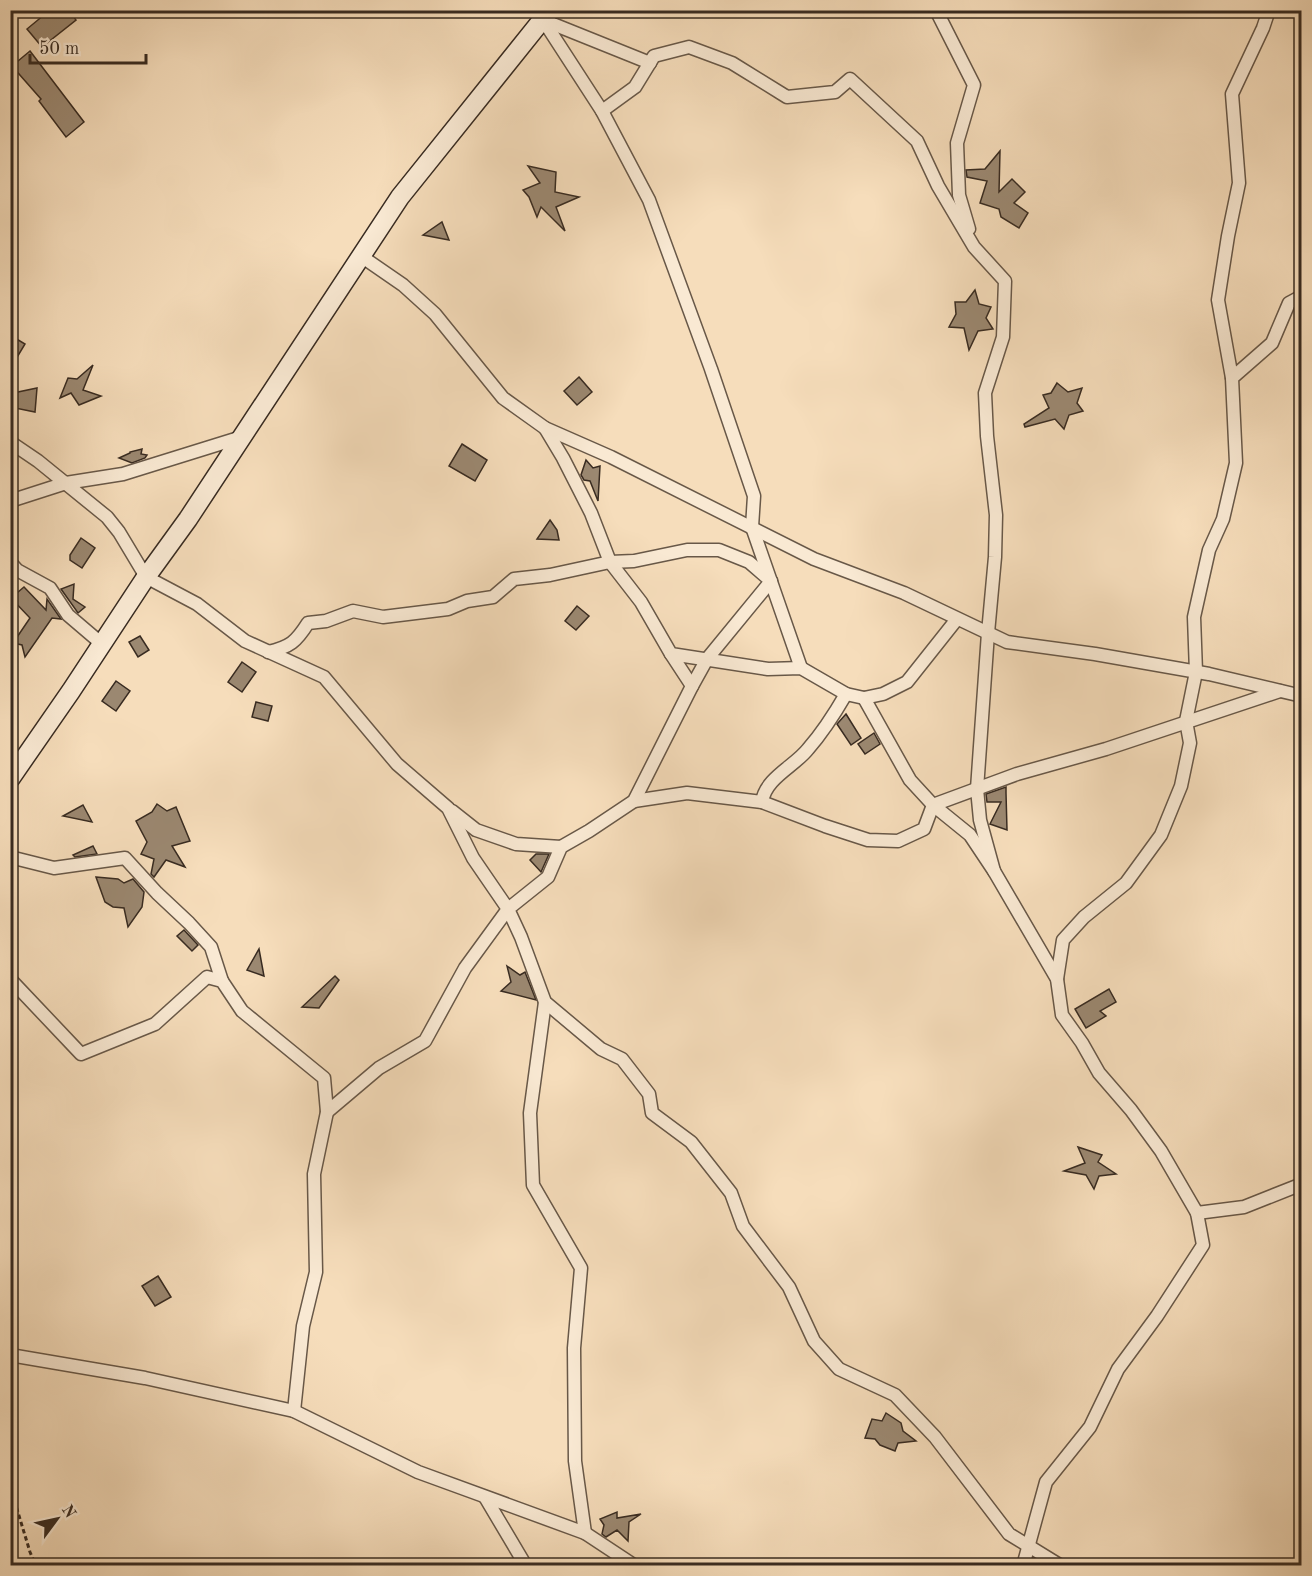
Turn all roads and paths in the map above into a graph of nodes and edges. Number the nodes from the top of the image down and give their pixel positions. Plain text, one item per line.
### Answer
1 (936, 10) edge
2 (1269, 10) edge
3 (547, 15) edge
4 (650, 63) junction
5 (602, 111) junction
6 (974, 247) junction
7 (361, 256) junction
8 (1302, 296) edge
9 (1232, 378) junction
10 (545, 428) junction
11 (242, 437) junction
12 (10, 442) edge
13 (66, 483) junction
14 (10, 501) edge
15 (752, 527) junction
16 (10, 562) edge
17 (610, 562) junction
18 (146, 577) junction
19 (771, 581) junction
20 (957, 619) junction
21 (988, 633) junction
22 (102, 644) junction
23 (268, 651) junction
24 (671, 654) junction
25 (707, 659) junction
26 (801, 668) junction
27 (1196, 672) junction
28 (692, 686) junction
29 (1280, 691) junction
30 (846, 694) junction
31 (1302, 696) edge
32 (864, 698) junction
33 (1186, 721) junction
34 (13, 769) edge
35 (977, 789) junction
36 (634, 801) junction
37 (762, 802) junction
38 (933, 805) junction
39 (448, 808) junction
40 (561, 847) junction
41 (10, 857) edge
42 (994, 871) junction
43 (508, 909) junction
44 (1057, 979) junction
45 (10, 980) edge
46 (222, 981) junction
47 (545, 1002) junction
48 (327, 1112) junction
49 (1302, 1184) edge
50 (1197, 1213) junction
51 (10, 1355) edge
52 (294, 1411) junction
53 (10, 1486) edge
54 (484, 1497) junction
55 (585, 1533) junction
56 (1029, 1547) junction
57 (36, 1566) edge
58 (526, 1566) edge
59 (635, 1566) edge
60 (1023, 1566) edge
61 (1061, 1566) edge

1 - 6 street
2 - 9 street
3 - 4 street
3 - 5 street
3 - 7 main road
4 - 5 street
4 - 6 street
5 - 15 street
6 - 21 street
7 - 10 street
7 - 11 main road
8 - 9 street
9 - 27 street
10 - 15 street
10 - 17 street
11 - 13 street
11 - 18 main road
12 - 13 street
13 - 14 street
13 - 18 street
15 - 19 street
15 - 20 street
16 - 22 street
17 - 19 street
17 - 23 street
17 - 24 street
18 - 22 main road
18 - 23 street
19 - 25 street
19 - 26 street
20 - 21 street
20 - 32 street
21 - 27 street
21 - 35 street
22 - 34 main road
23 - 39 street
24 - 25 street
24 - 28 street
25 - 26 street
25 - 28 street
26 - 30 street
27 - 29 street
27 - 33 street
28 - 36 street
29 - 31 street
29 - 33 street
30 - 32 street
30 - 37 street
32 - 38 street
33 - 35 street
33 - 44 street
35 - 38 street
35 - 42 street
36 - 37 street
36 - 40 street
37 - 38 street
38 - 42 street
39 - 40 street
39 - 43 street
40 - 43 street
41 - 46 street
42 - 44 street
43 - 47 street
43 - 48 street
44 - 50 street
45 - 46 street
46 - 48 street
47 - 55 street
47 - 56 street
48 - 52 street
49 - 50 street
50 - 56 street
51 - 52 street
52 - 54 street
53 - 57 path
54 - 55 street
54 - 58 street
55 - 59 street
56 - 60 street
56 - 61 street

